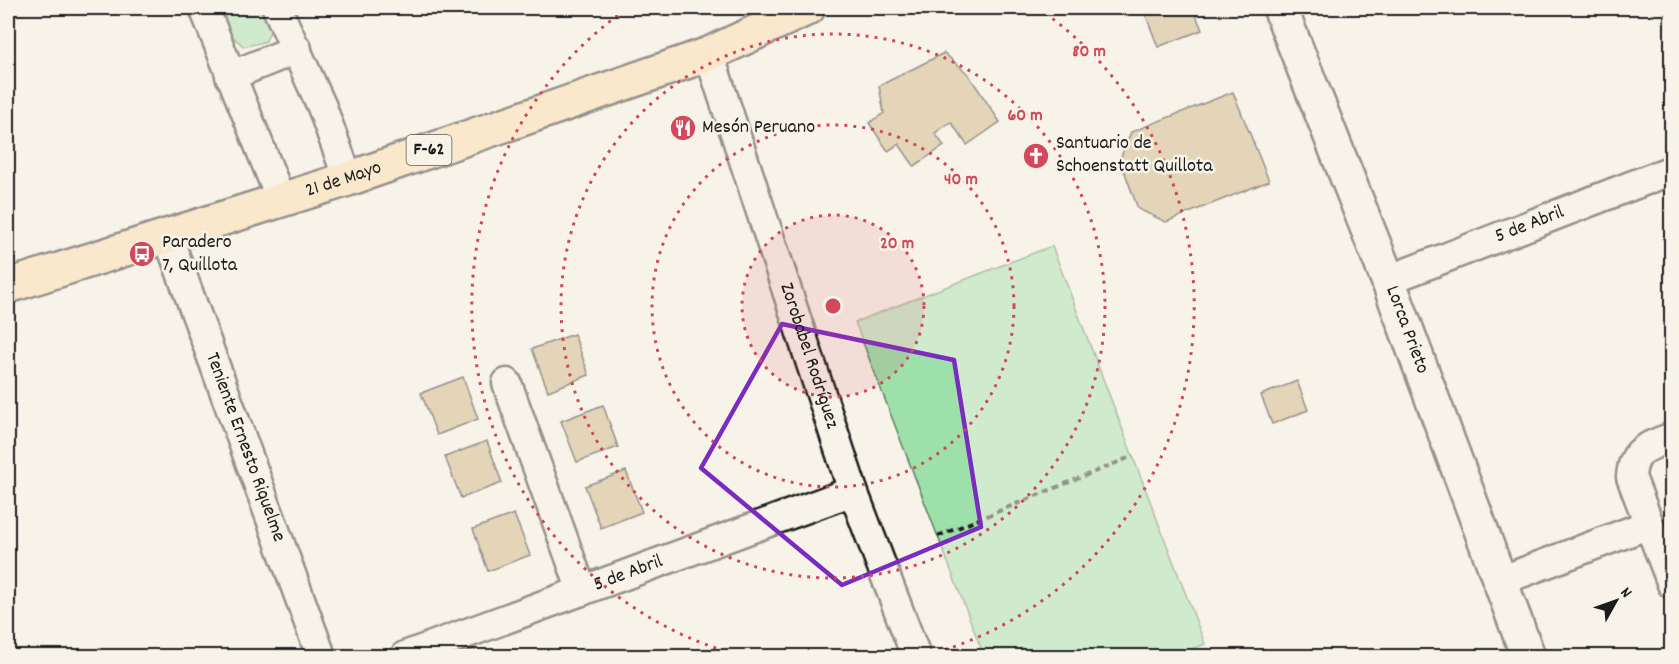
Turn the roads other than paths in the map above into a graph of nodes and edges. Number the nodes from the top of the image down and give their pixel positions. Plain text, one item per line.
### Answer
1 (204, 8) edge
2 (277, 8) edge
3 (808, 8) edge
4 (1280, 8) edge
5 (297, 49) junction
6 (709, 54) junction
7 (230, 76) junction
8 (1671, 170) edge
9 (348, 179) junction
10 (281, 200) junction
11 (168, 237) junction
12 (1388, 280) junction
13 (8, 286) edge
14 (507, 383) dead end
15 (1671, 437) edge
16 (853, 491) junction
17 (1647, 525) junction
18 (1500, 581) junction
19 (1671, 584) edge
20 (582, 591) junction
21 (321, 657) edge
22 (405, 657) edge
23 (916, 657) edge
24 (1528, 657) edge

1 - 7 street
2 - 5 street
3 - 6 main road, 21 de Mayo / F-62
4 - 12 main road, Lorca Prieto
5 - 7 street
5 - 9 street
6 - 9 main road, 21 de Mayo / F-62
6 - 16 street, Zorobabel Rodríguez
7 - 10 street
8 - 12 street, 5 de Abril
9 - 10 main road, 21 de Mayo / F-62
10 - 11 main road, 21 de Mayo / F-62
11 - 13 main road, 21 de Mayo / F-62
11 - 21 street, Teniente Ernesto Riquelme
12 - 18 main road, Lorca Prieto
14 - 20 street
15 - 17 street
16 - 20 street, 5 de Abril
16 - 23 street, Zorobabel Rodríguez
17 - 18 street
17 - 19 street
18 - 24 main road, Lorca Prieto
20 - 22 street, 5 de Abril

